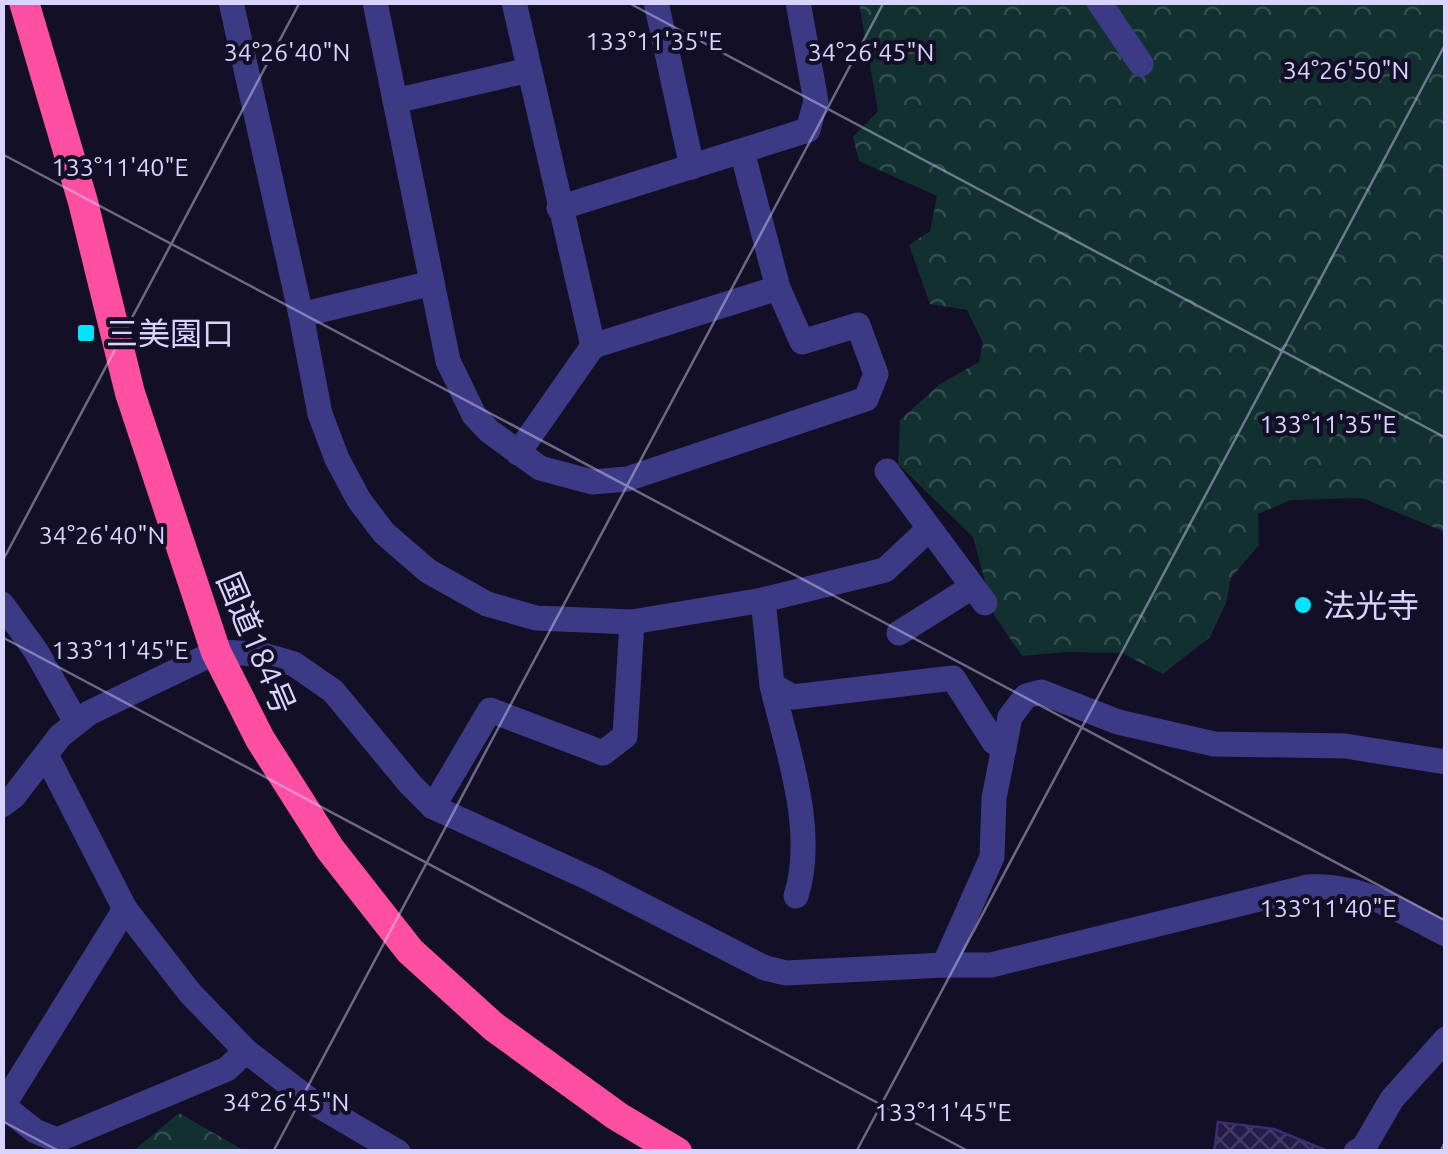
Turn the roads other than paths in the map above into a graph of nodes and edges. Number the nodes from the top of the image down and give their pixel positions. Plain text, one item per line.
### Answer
1 (24, 2) edge
2 (231, 2) edge
3 (374, 2) edge
4 (514, 2) edge
5 (656, 2) edge
6 (798, 2) edge
7 (1099, 2) edge
8 (1141, 64) dead end
9 (529, 70) junction
10 (395, 100) junction
11 (742, 152) junction
12 (692, 167) junction
13 (560, 208) junction
14 (432, 282) junction
15 (778, 288) junction
16 (301, 315) junction
17 (593, 346) junction
18 (518, 454) junction
19 (886, 471) dead end
20 (929, 529) junction
21 (762, 600) junction
22 (2, 604) edge
23 (632, 622) junction
24 (899, 632) dead end
25 (216, 652) junction
26 (772, 685) junction
27 (76, 722) junction
28 (1004, 749) junction
29 (46, 755) junction
30 (1446, 762) edge
31 (2, 805) edge
32 (432, 807) junction
33 (796, 896) dead end
34 (125, 909) junction
35 (1446, 934) edge
36 (944, 965) junction
37 (1446, 1039) edge
38 (246, 1052) junction
39 (3, 1106) edge
40 (398, 1152) edge
41 (677, 1152) edge
42 (1356, 1152) edge

1 - 25 highway, 国道184号
2 - 16 street
3 - 10 street
4 - 9 street
5 - 12 street
6 - 11 street
7 - 8 street
9 - 10 street
9 - 13 street
10 - 14 street
11 - 12 street
11 - 15 street
12 - 13 street
13 - 17 street
14 - 16 street
14 - 18 street
15 - 17 street
15 - 18 street
16 - 23 street
17 - 18 street
19 - 20 street
20 - 21 street
20 - 24 street
21 - 23 street
21 - 26 street
22 - 27 street
23 - 32 street
25 - 27 street
25 - 32 street
25 - 41 highway, 国道184号
26 - 28 street
26 - 33 street
27 - 29 street
28 - 30 street
28 - 36 street
29 - 31 street
29 - 34 street
32 - 36 street
34 - 38 street
34 - 39 street
35 - 36 street
37 - 42 street
38 - 39 street
38 - 40 street

